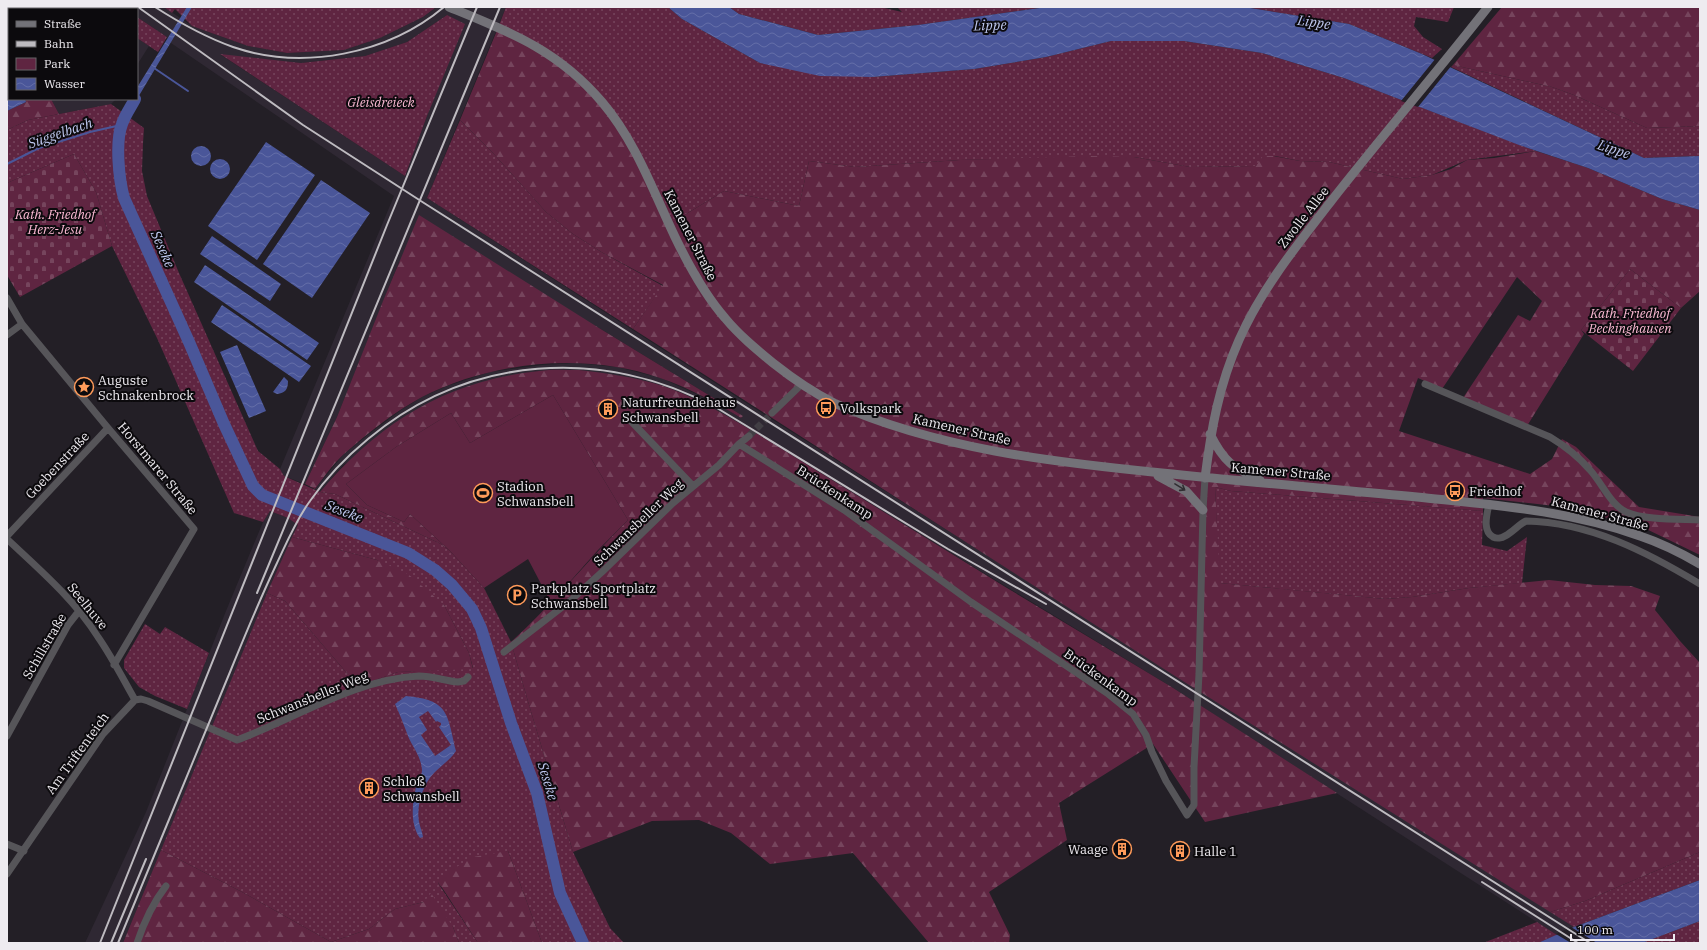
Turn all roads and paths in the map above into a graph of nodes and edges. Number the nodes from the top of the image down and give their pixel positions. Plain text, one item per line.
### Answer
1 (449, 7) edge
2 (1485, 8) edge
3 (7, 298) edge
4 (22, 324) junction
5 (7, 335) edge
6 (802, 384) junction
7 (1425, 384) dead end
8 (772, 413) tunnel mouth
9 (629, 419) dead end
10 (108, 428) junction
11 (1210, 434) junction
12 (749, 436) tunnel mouth
13 (739, 444) junction
14 (1152, 472) junction
15 (1205, 478) junction
16 (1264, 482) junction
17 (693, 486) junction
18 (1489, 504) junction
19 (1203, 510) junction
20 (1700, 520) edge
21 (7, 537) edge
22 (1700, 564) edge
23 (1700, 584) edge
24 (79, 611) junction
25 (504, 652) dead end
26 (114, 664) junction
27 (468, 677) dead end
28 (135, 700) junction
29 (7, 736) edge
30 (7, 844) edge
31 (24, 852) junction
32 (7, 874) edge
33 (166, 886) dead end
34 (137, 943) edge

1 - 6 main road, Kamener Straße
2 - 11 main road, Zwolle Allee
3 - 4 street, Horstmarer Straße
4 - 5 street
4 - 10 street, Horstmarer Straße
6 - 8 street
6 - 14 main road, Kamener Straße
7 - 20 street, Kamener Straße
9 - 17 street
10 - 21 street, Goebenstraße
10 - 26 street, Horstmarer Straße
11 - 15 main road, Zwolle Allee
11 - 16 main road
12 - 13 street, Schwansbeller Weg
13 - 17 street, Schwansbeller Weg
13 - 19 street, Brückenkamp
14 - 15 main road, Kamener Straße
14 -> 19 main road
15 - 16 main road, Kamener Straße
15 - 19 street, Brückenkamp
16 - 18 main road, Kamener Straße
17 - 25 street, Schwansbeller Weg
18 - 22 main road, Kamener Straße
18 - 23 street, Kamener Straße
21 - 24 street, Seelhuve
24 - 26 street, Seelhuve
24 - 29 street, Schillstraße
26 - 28 street, Seelhuve
27 - 28 street, Schwansbeller Weg
28 - 31 street, Am Triftenteich
30 - 31 street
31 - 32 street, Am Triftenteich
33 - 34 street

